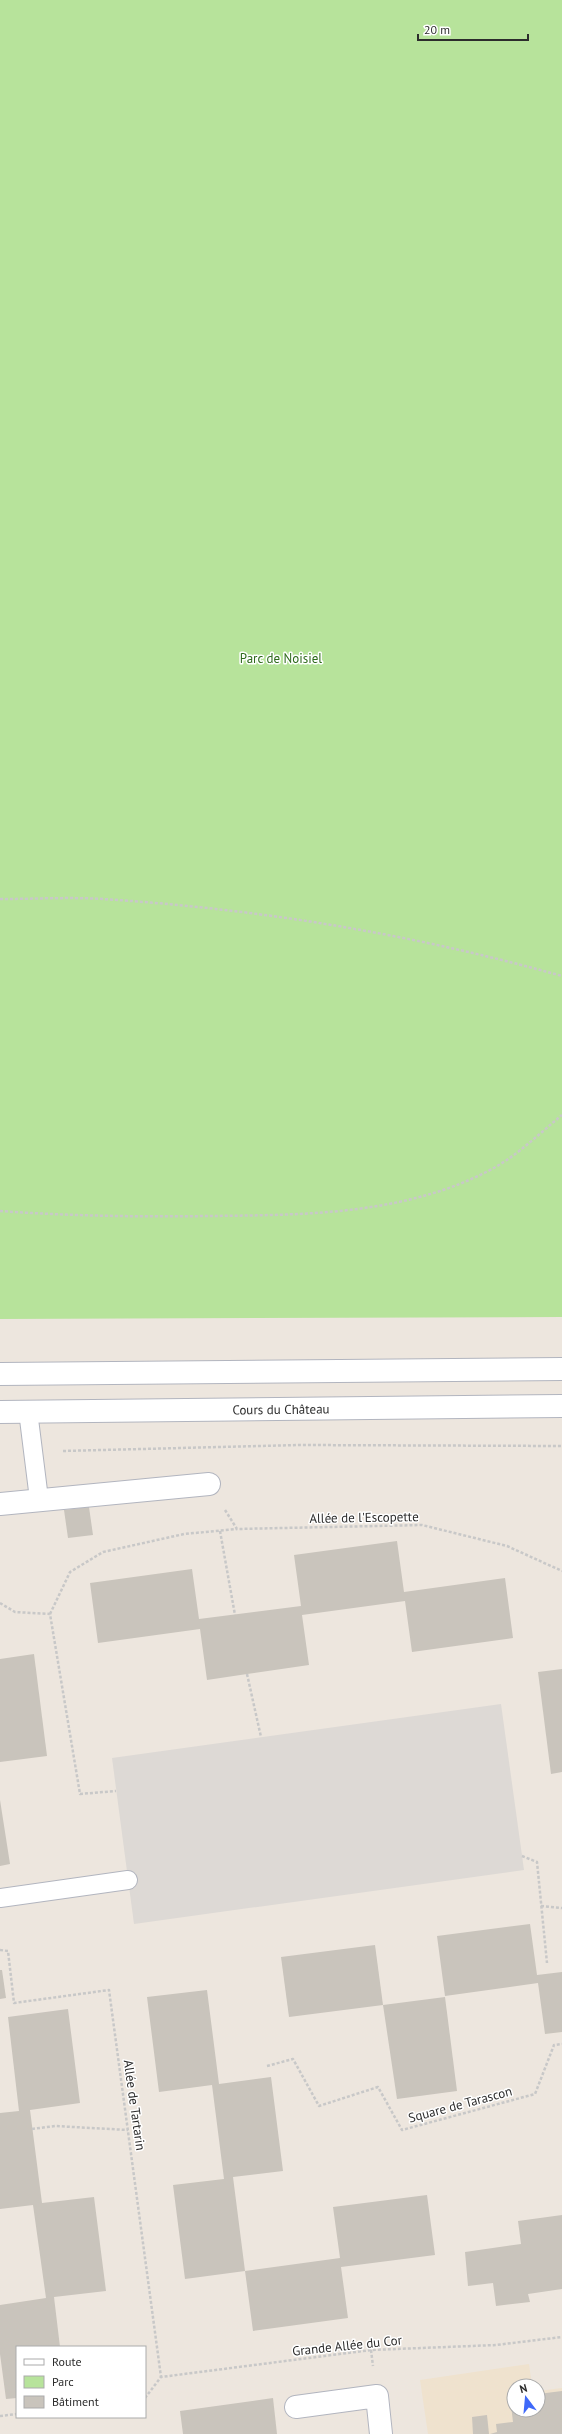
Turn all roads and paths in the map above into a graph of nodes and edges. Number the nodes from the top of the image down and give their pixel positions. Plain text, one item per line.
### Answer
1 (0, 899) edge
2 (562, 976) edge
3 (562, 1115) edge
4 (0, 1211) edge
5 (562, 1369) edge
6 (0, 1374) edge
7 (562, 1406) edge
8 (28, 1411) junction
9 (0, 1412) edge
10 (562, 1446) edge
11 (33, 1451) junction
12 (209, 1484) joint
13 (39, 1499) junction
14 (0, 1504) edge
15 (237, 1530) junction
16 (220, 1531) junction
17 (562, 1571) edge
18 (0, 1603) edge
19 (50, 1614) junction
20 (234, 1615) dead end
21 (248, 1674) dead end
22 (261, 1737) dead end
23 (116, 1791) dead end
24 (522, 1856) dead end
25 (128, 1880) dead end
26 (0, 1898) edge
27 (541, 1906) junction
28 (562, 1908) edge
29 (0, 1950) edge
30 (547, 1963) dead end
31 (562, 2044) edge
32 (267, 2066) dead end
33 (32, 2129) dead end
34 (128, 2130) junction
35 (562, 2337) edge
36 (161, 2377) junction
37 (146, 2397) edge
38 (296, 2407) dead end
39 (16, 2414) edge
40 (0, 2416) edge
41 (381, 2434) edge

1 - 2 path
3 - 4 path
5 - 6 main road
7 - 8 main road, Cours du Château
8 - 9 main road, Cours du Château
8 - 11 lane
10 - 11 path
11 - 13 lane
12 - 13 main road
12 - 15 path
13 - 14 main road
15 - 16 path, Allée de l'Escopette
15 - 17 path, Allée de l'Escopette
16 - 19 path, Allée de l'Escopette
16 - 20 path
18 - 19 path
19 - 23 path
21 - 22 path
24 - 27 path
25 - 26 lane
27 - 28 path
27 - 30 path
29 - 34 path, Allée de Tartarin
31 - 32 path, Square de Tarascon
33 - 34 path
34 - 36 path, Allée de Tartarin
35 - 36 path, Grande Allée du Cor
36 - 37 path
38 - 41 main road
39 - 40 path

